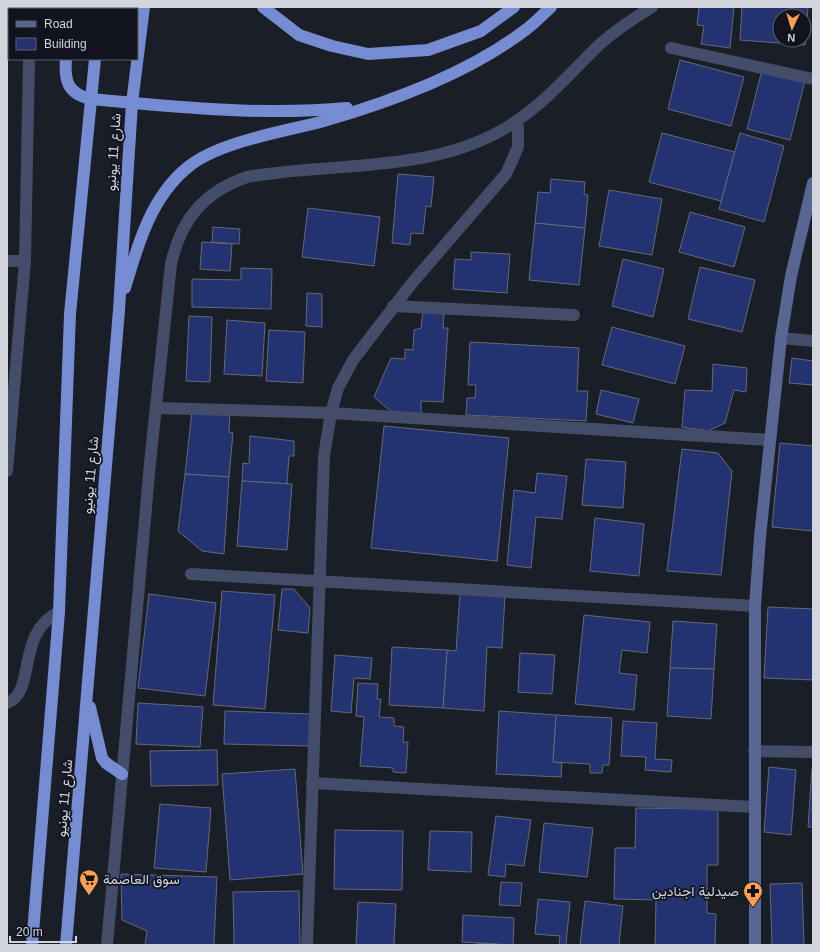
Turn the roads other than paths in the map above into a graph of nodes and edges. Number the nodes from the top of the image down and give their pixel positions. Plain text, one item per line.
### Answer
1 (144, 7) edge
2 (263, 7) edge
3 (514, 7) edge
4 (551, 7) edge
5 (652, 7) edge
6 (671, 48) dead end
7 (138, 55) edge
8 (29, 60) edge
9 (66, 60) edge
10 (95, 60) edge
11 (137, 60) edge
12 (813, 79) edge
13 (91, 99) junction
14 (132, 103) junction
15 (370, 106) junction
16 (514, 123) junction
17 (813, 183) edge
18 (7, 261) edge
19 (25, 261) junction
20 (393, 306) junction
21 (119, 310) junction
22 (574, 315) dead end
23 (781, 338) junction
24 (813, 341) edge
25 (156, 408) junction
26 (331, 413) junction
27 (770, 440) junction
28 (7, 467) edge
29 (7, 471) edge
30 (191, 574) dead end
31 (319, 581) junction
32 (755, 606) junction
33 (59, 612) junction
34 (87, 693) junction
35 (7, 704) edge
36 (754, 751) junction
37 (813, 752) edge
38 (122, 774) junction
39 (312, 783) junction
40 (754, 807) junction
41 (32, 945) edge
42 (66, 945) edge
43 (107, 945) edge
44 (307, 945) edge
45 (755, 945) edge

1 - 7 highway, شارع 11 يونيو
2 - 3 highway
4 - 15 highway
5 - 16 street
6 - 12 street
8 - 19 street
9 - 13 highway
10 - 13 highway, شارع 11 يونيو
11 - 14 highway, شارع 11 يونيو
13 - 14 highway
13 - 33 highway, شارع 11 يونيو
14 - 15 highway
14 - 21 highway, شارع 11 يونيو
15 - 21 highway
16 - 20 street
16 - 25 street
17 - 23 main road
18 - 19 street
19 - 28 street
20 - 22 street
20 - 26 street
21 - 34 highway, شارع 11 يونيو
23 - 24 street
23 - 27 main road
25 - 26 street
25 - 38 street
26 - 27 street
26 - 31 street
27 - 32 main road
28 - 29 street
30 - 31 street
31 - 32 street
31 - 39 street
32 - 36 main road
33 - 35 street
33 - 41 highway, شارع 11 يونيو
34 - 38 highway
34 - 42 highway, شارع 11 يونيو
36 - 37 street
36 - 40 main road
38 - 43 street
39 - 40 street
39 - 44 street
40 - 45 main road

